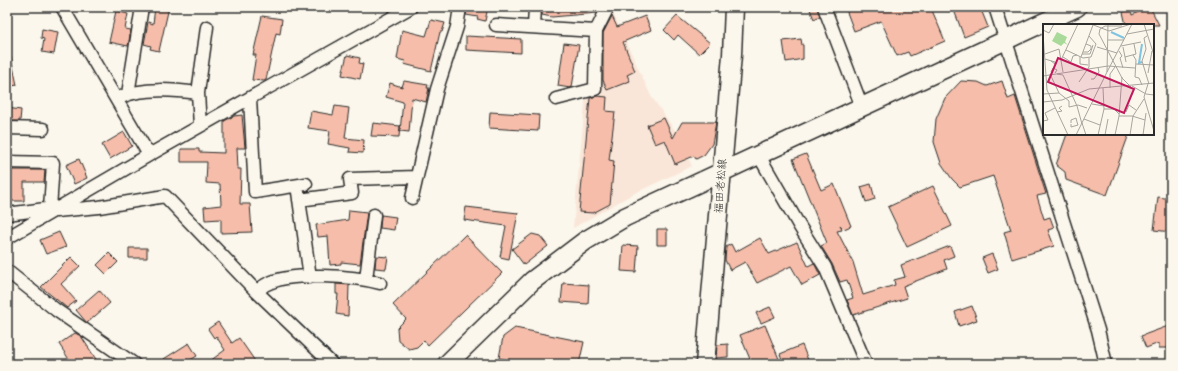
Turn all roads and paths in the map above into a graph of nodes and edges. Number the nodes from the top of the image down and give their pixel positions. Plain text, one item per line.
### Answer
1 (62, 7) edge
2 (142, 7) edge
3 (411, 7) edge
4 (460, 7) edge
5 (536, 7) edge
6 (608, 7) edge
7 (734, 7) edge
8 (824, 7) edge
9 (995, 7) edge
10 (1077, 7) edge
11 (496, 24) dead end
12 (207, 27) dead end
13 (534, 27) junction
14 (596, 31) junction
15 (1006, 40) junction
16 (198, 93) junction
17 (128, 94) junction
18 (250, 98) junction
19 (116, 99) junction
20 (556, 99) dead end
21 (862, 107) junction
22 (200, 126) junction
23 (7, 128) edge
24 (43, 129) dead end
25 (758, 154) junction
26 (149, 155) junction
27 (7, 162) edge
28 (721, 171) junction
29 (417, 176) junction
30 (412, 198) dead end
31 (299, 200) junction
32 (56, 208) junction
33 (7, 214) edge
34 (374, 215) dead end
35 (7, 238) edge
36 (7, 271) edge
37 (310, 277) junction
38 (366, 279) junction
39 (380, 283) dead end
40 (258, 292) junction
41 (134, 364) edge
42 (332, 364) edge
43 (447, 364) edge
44 (705, 364) edge
45 (866, 364) edge
46 (1106, 364) edge

1 - 19 street
2 - 17 street
3 - 18 street
4 - 29 street
5 - 13 street
6 - 14 street
7 - 28 street, 福田老松線
8 - 21 street
9 - 15 street
10 - 15 street
11 - 13 street
12 - 16 street
13 - 14 street
14 - 20 street
15 - 21 street
15 - 46 street
16 - 17 street
16 - 22 street
17 - 19 street
18 - 22 street
18 - 31 street
19 - 26 street
21 - 25 street
22 - 26 street
23 - 24 street
25 - 28 street
25 - 45 street
26 - 32 street
27 - 32 street
28 - 43 street
28 - 44 street, 福田老松線
29 - 30 street
29 - 31 street
31 - 37 street
32 - 33 street
32 - 35 street
32 - 40 street
34 - 38 street
36 - 41 street
37 - 38 street
37 - 40 street
38 - 39 street
40 - 42 street

